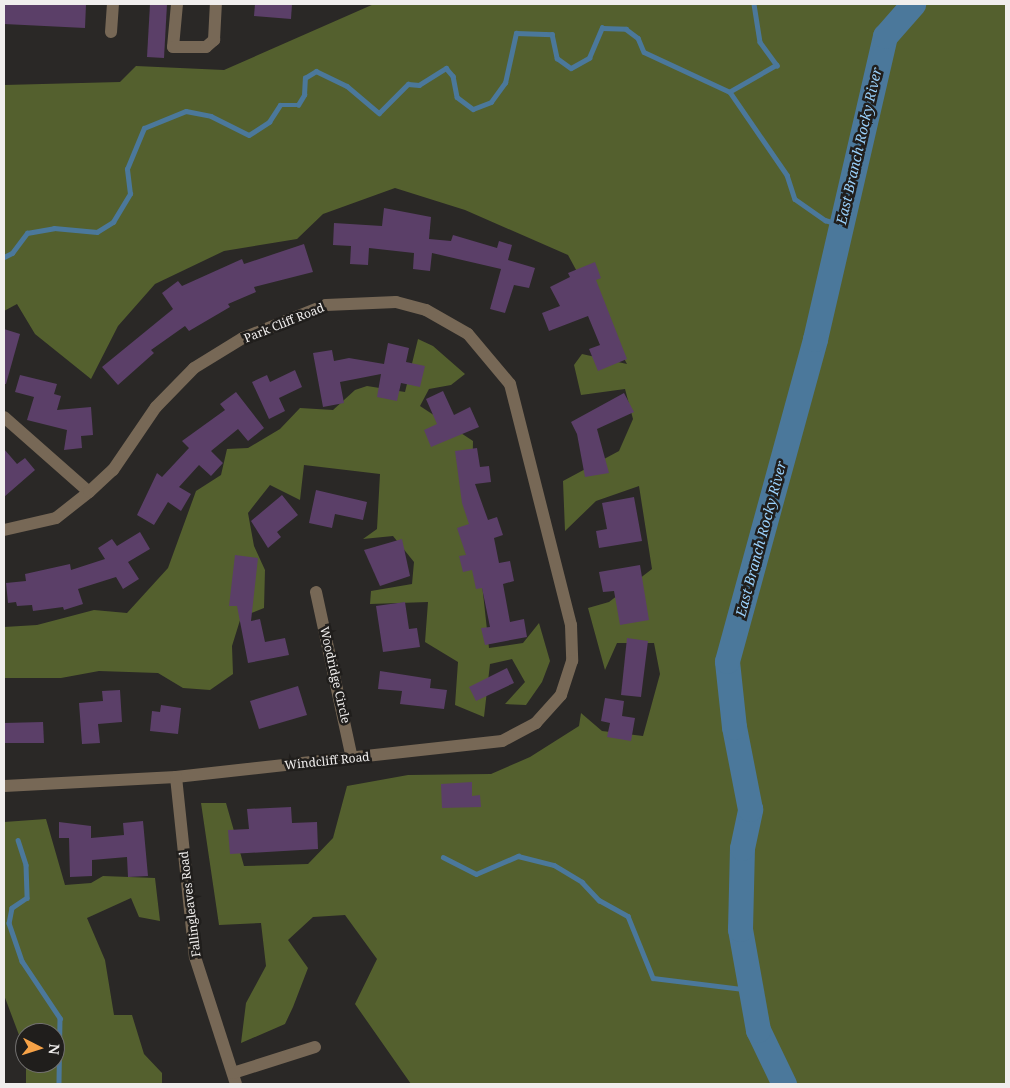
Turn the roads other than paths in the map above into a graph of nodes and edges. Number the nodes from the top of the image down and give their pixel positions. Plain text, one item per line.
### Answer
1 (113, 4) edge
2 (176, 4) edge
3 (216, 4) edge
4 (111, 32) dead end
5 (4, 417) edge
6 (89, 492) junction
7 (4, 530) edge
8 (316, 592) dead end
9 (571, 625) joint
10 (352, 758) junction
11 (176, 777) junction
12 (4, 786) edge
13 (315, 1047) dead end
14 (234, 1079) edge

1 - 4 street
2 - 3 street
5 - 6 street
6 - 7 street, Park Cliff Road
6 - 9 street, Park Cliff Road
8 - 10 street, Woodridge Circle
9 - 10 street, Windcliff Road
10 - 11 street, Windcliff Road
11 - 12 street, Windcliff Road
11 - 14 street, Fallingleaves Road
13 - 14 street

